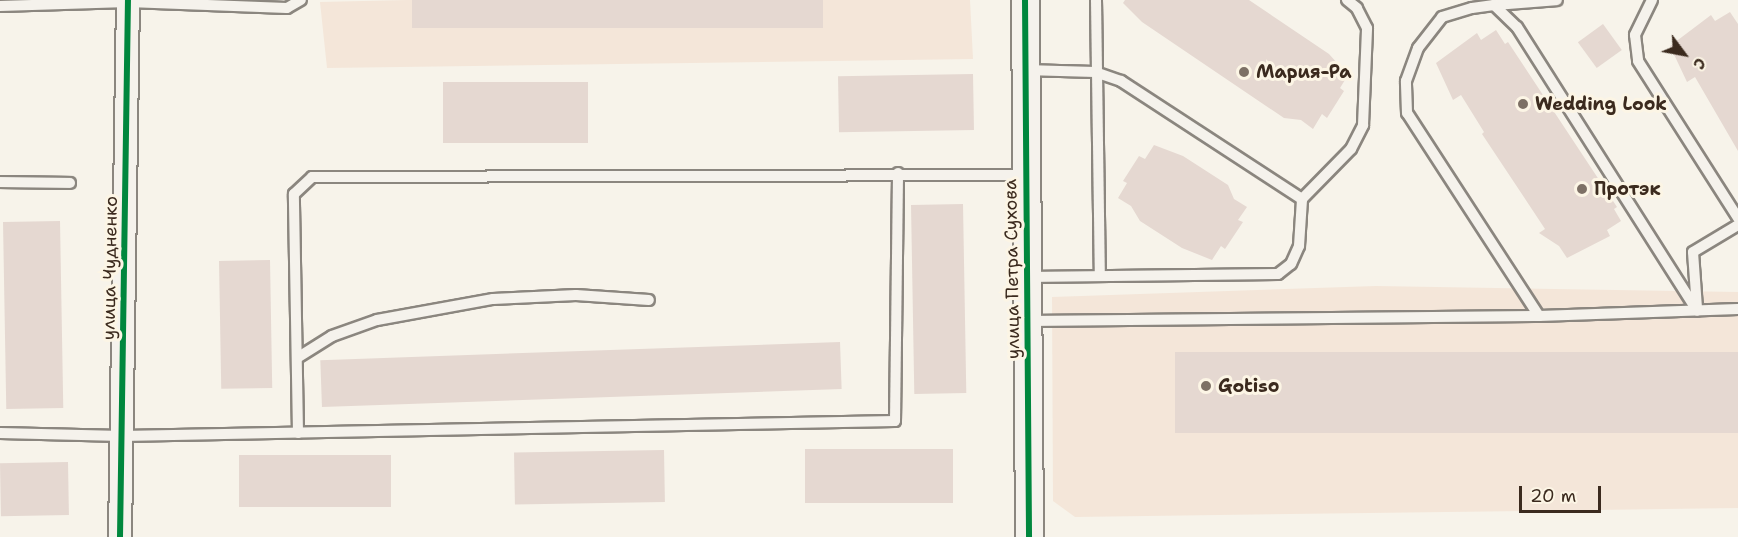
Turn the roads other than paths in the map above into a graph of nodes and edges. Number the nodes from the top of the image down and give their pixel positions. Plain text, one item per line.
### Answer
1 (301, 0) edge
2 (1024, 0) edge
3 (1096, 0) edge
4 (1347, 0) edge
5 (1557, 0) edge
6 (1652, 0) edge
7 (128, 1) edge
8 (1494, 4) junction
9 (0, 6) edge
10 (1025, 70) junction
11 (1095, 72) junction
12 (898, 173) junction
13 (1026, 175) junction
14 (0, 182) edge
15 (70, 183) dead end
16 (1302, 199) junction
17 (1738, 218) edge
18 (1738, 225) edge
19 (1100, 275) junction
20 (1027, 277) junction
21 (649, 300) dead end
22 (1738, 309) edge
23 (1697, 311) junction
24 (1539, 316) junction
25 (1027, 321) junction
26 (297, 358) junction
27 (0, 433) edge
28 (298, 434) junction
29 (122, 436) junction
30 (120, 537) edge
31 (1029, 537) edge

1 - 7 lane
2 - 10 street, улица Петра Сухова
3 - 11 lane
4 - 16 lane
5 - 8 lane
6 - 17 lane
7 - 9 lane
7 - 29 street, улица Чудненко
8 - 23 lane
8 - 24 lane
10 - 11 lane
10 - 13 street, улица Петра Сухова
11 - 16 lane
11 - 19 lane
12 - 13 lane
12 - 26 lane
12 - 28 lane
13 - 20 street, улица Петра Сухова
14 - 15 lane
16 - 19 lane
18 - 23 lane
19 - 20 lane
20 - 25 street, улица Петра Сухова
21 - 26 lane
22 - 23 lane
23 - 24 lane
24 - 25 lane
25 - 31 street, улица Петра Сухова
26 - 28 lane
27 - 29 lane
28 - 29 lane
29 - 30 street, улица Чудненко

